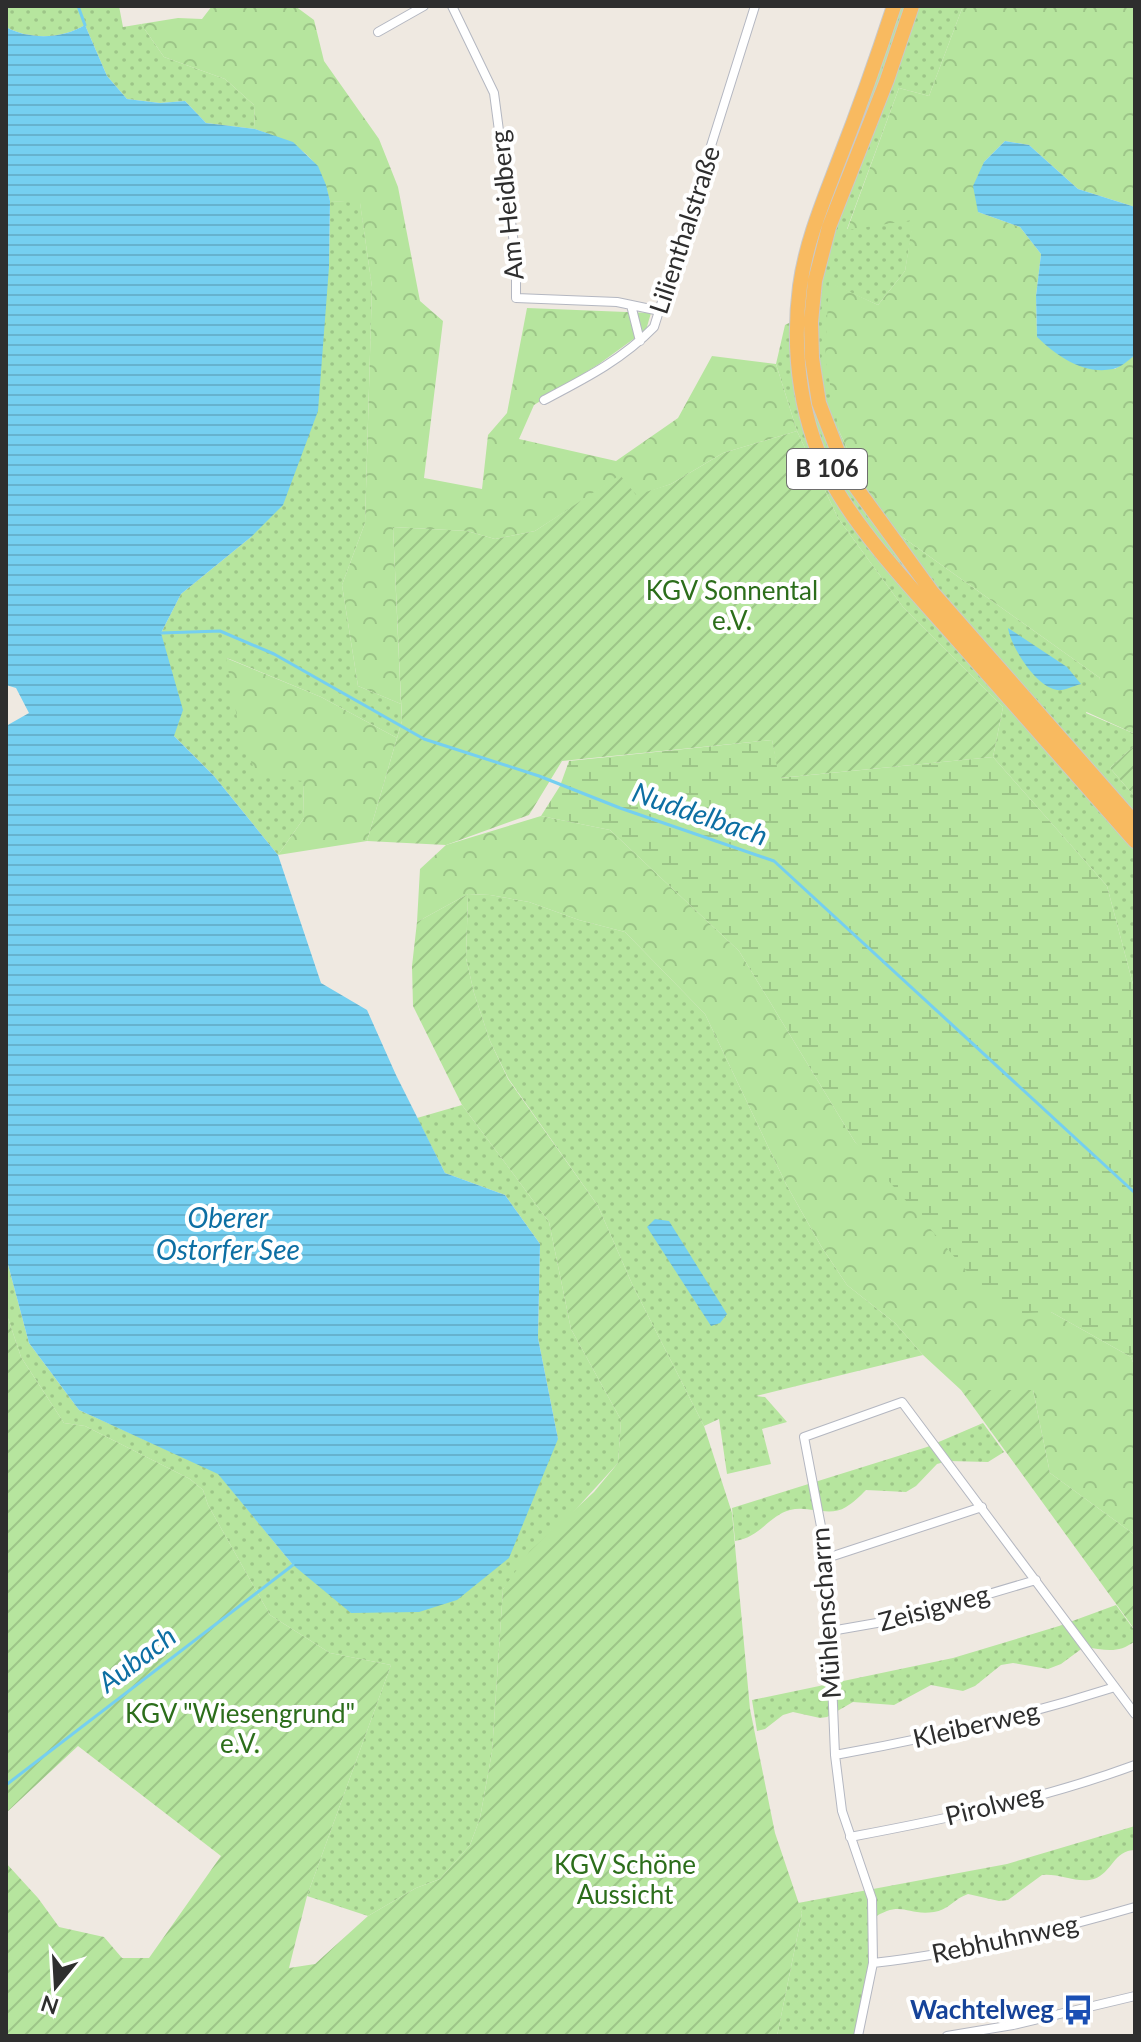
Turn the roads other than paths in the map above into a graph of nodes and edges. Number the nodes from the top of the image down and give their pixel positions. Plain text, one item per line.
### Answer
1 (424, 6) edge
2 (452, 6) edge
3 (755, 6) edge
4 (894, 6) edge
5 (912, 6) edge
6 (378, 32) dead end
7 (631, 305) junction
8 (660, 311) junction
9 (640, 341) junction
10 (544, 400) dead end
11 (1135, 823) edge
12 (1135, 841) edge
13 (982, 1507) junction
14 (827, 1558) junction
15 (1036, 1580) junction
16 (831, 1631) junction
17 (1115, 1687) junction
18 (1135, 1714) edge
19 (835, 1755) junction
20 (1135, 1765) edge
21 (850, 1837) junction
22 (1135, 1907) edge
23 (873, 1963) junction
24 (1135, 1996) edge
25 (858, 2036) edge
26 (947, 2036) edge

1 - 6 street
2 - 7 street, Am Heidberg
3 - 8 street, Lilienthalstraße
4 - 12 highway, B 106
5 - 11 highway, B 106
7 - 8 street, Am Heidberg
7 - 9 street
8 - 9 street, Lilienthalstraße
9 - 10 street, Lilienthalstraße
13 - 14 street
13 - 14 street, Mühlenscharrn
13 - 15 street, Mühlenscharrn
14 - 16 street, Mühlenscharrn
15 - 16 street, Zeisigweg
15 - 17 street, Mühlenscharrn
16 - 19 street, Mühlenscharrn
17 - 18 street, Mühlenscharrn
17 - 19 street, Kleiberweg
19 - 21 street, Mühlenscharrn
20 - 21 street, Pirolweg
21 - 23 street, Mühlenscharrn
22 - 23 street, Rebhuhnweg
23 - 25 street, Mühlenscharrn
24 - 26 street

